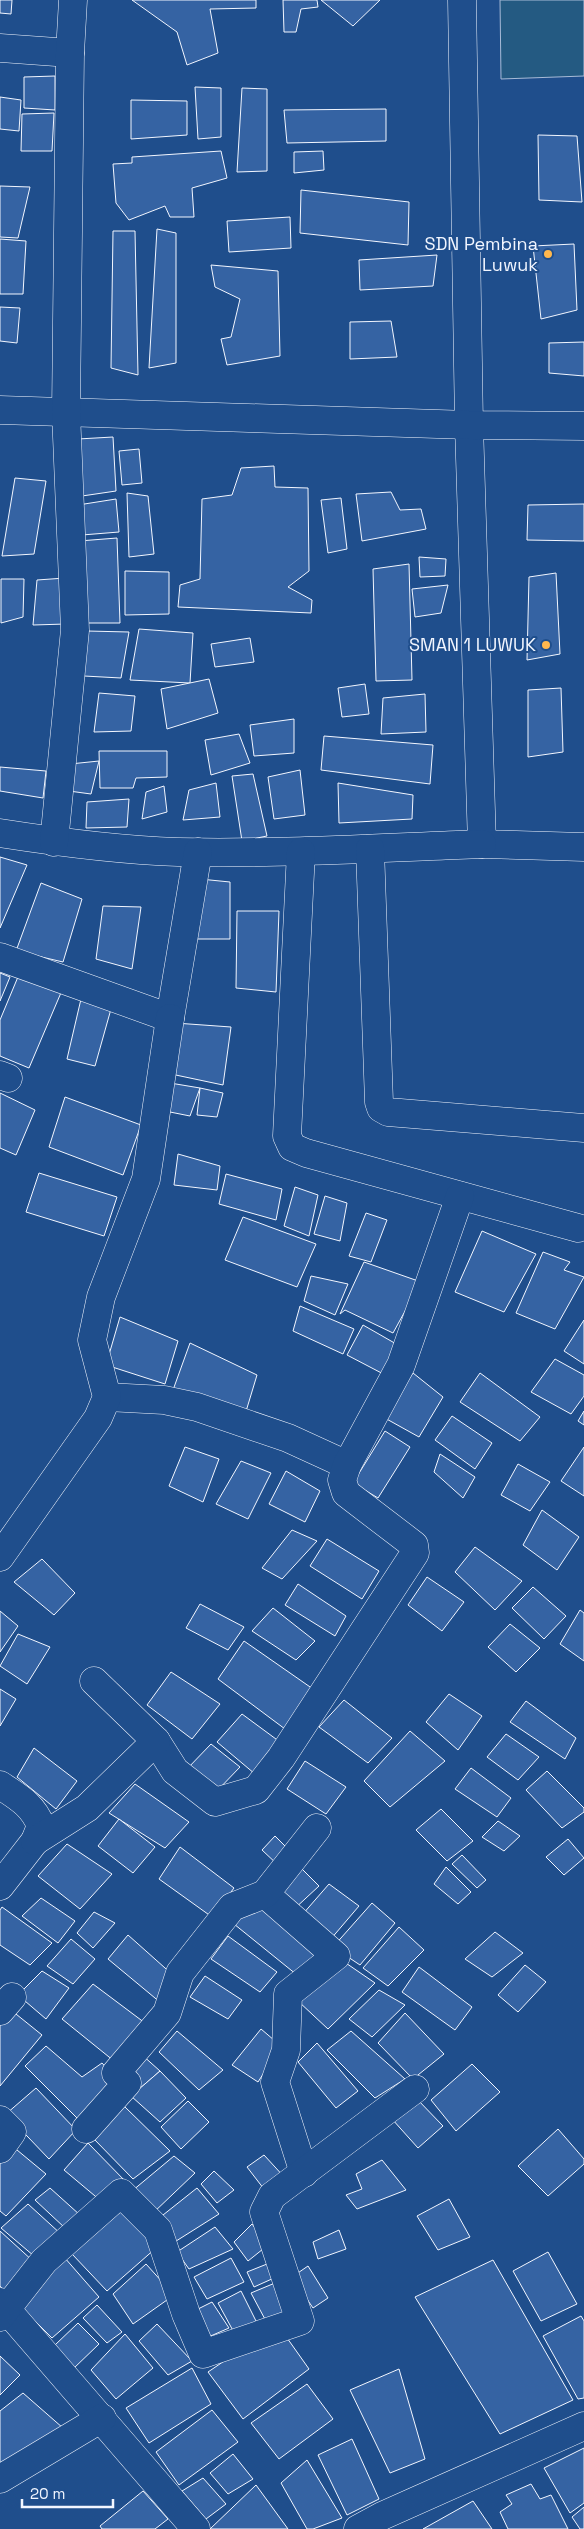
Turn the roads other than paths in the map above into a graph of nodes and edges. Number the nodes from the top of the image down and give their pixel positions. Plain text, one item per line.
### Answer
1 (73, 0) edge
2 (462, 0) edge
3 (0, 48) edge
4 (70, 52) junction
5 (0, 410) edge
6 (66, 412) junction
7 (469, 425) junction
8 (584, 426) edge
9 (0, 833) edge
10 (54, 842) junction
11 (482, 844) junction
12 (584, 846) edge
13 (370, 849) junction
14 (198, 852) junction
15 (301, 852) junction
16 (0, 957) edge
17 (170, 1018) junction
18 (584, 1128) edge
19 (460, 1196) junction
20 (578, 1228) dead end
21 (107, 1397) junction
22 (347, 1465) junction
23 (0, 1557) edge
24 (94, 1682) dead end
25 (156, 1741) junction
26 (0, 1785) edge
27 (317, 1828) dead end
28 (35, 1841) junction
29 (0, 1886) edge
30 (265, 1894) junction
31 (415, 2089) dead end
32 (0, 2120) edge
33 (86, 2129) dead end
34 (0, 2150) edge
35 (304, 2173) junction
36 (2, 2310) edge
37 (102, 2418) junction
38 (584, 2426) edge
39 (0, 2479) edge
40 (196, 2529) edge
41 (358, 2529) edge

1 - 4 street
2 - 7 street
3 - 4 street
4 - 6 street
5 - 6 street
6 - 7 street
6 - 10 street
7 - 8 street
7 - 11 street
9 - 10 street
10 - 14 street
11 - 12 street
11 - 13 street
13 - 15 street
13 - 18 street
14 - 15 street
14 - 17 street
15 - 19 street
16 - 17 street
17 - 21 street
19 - 20 street
19 - 22 street
21 - 22 street
21 - 23 street
22 - 25 street
24 - 25 street
25 - 28 street
26 - 28 street
27 - 30 street
28 - 29 street
30 - 33 street
30 - 35 street
31 - 35 street
32 - 34 street
35 - 36 street
36 - 37 street
37 - 39 street
37 - 40 street
38 - 41 street

